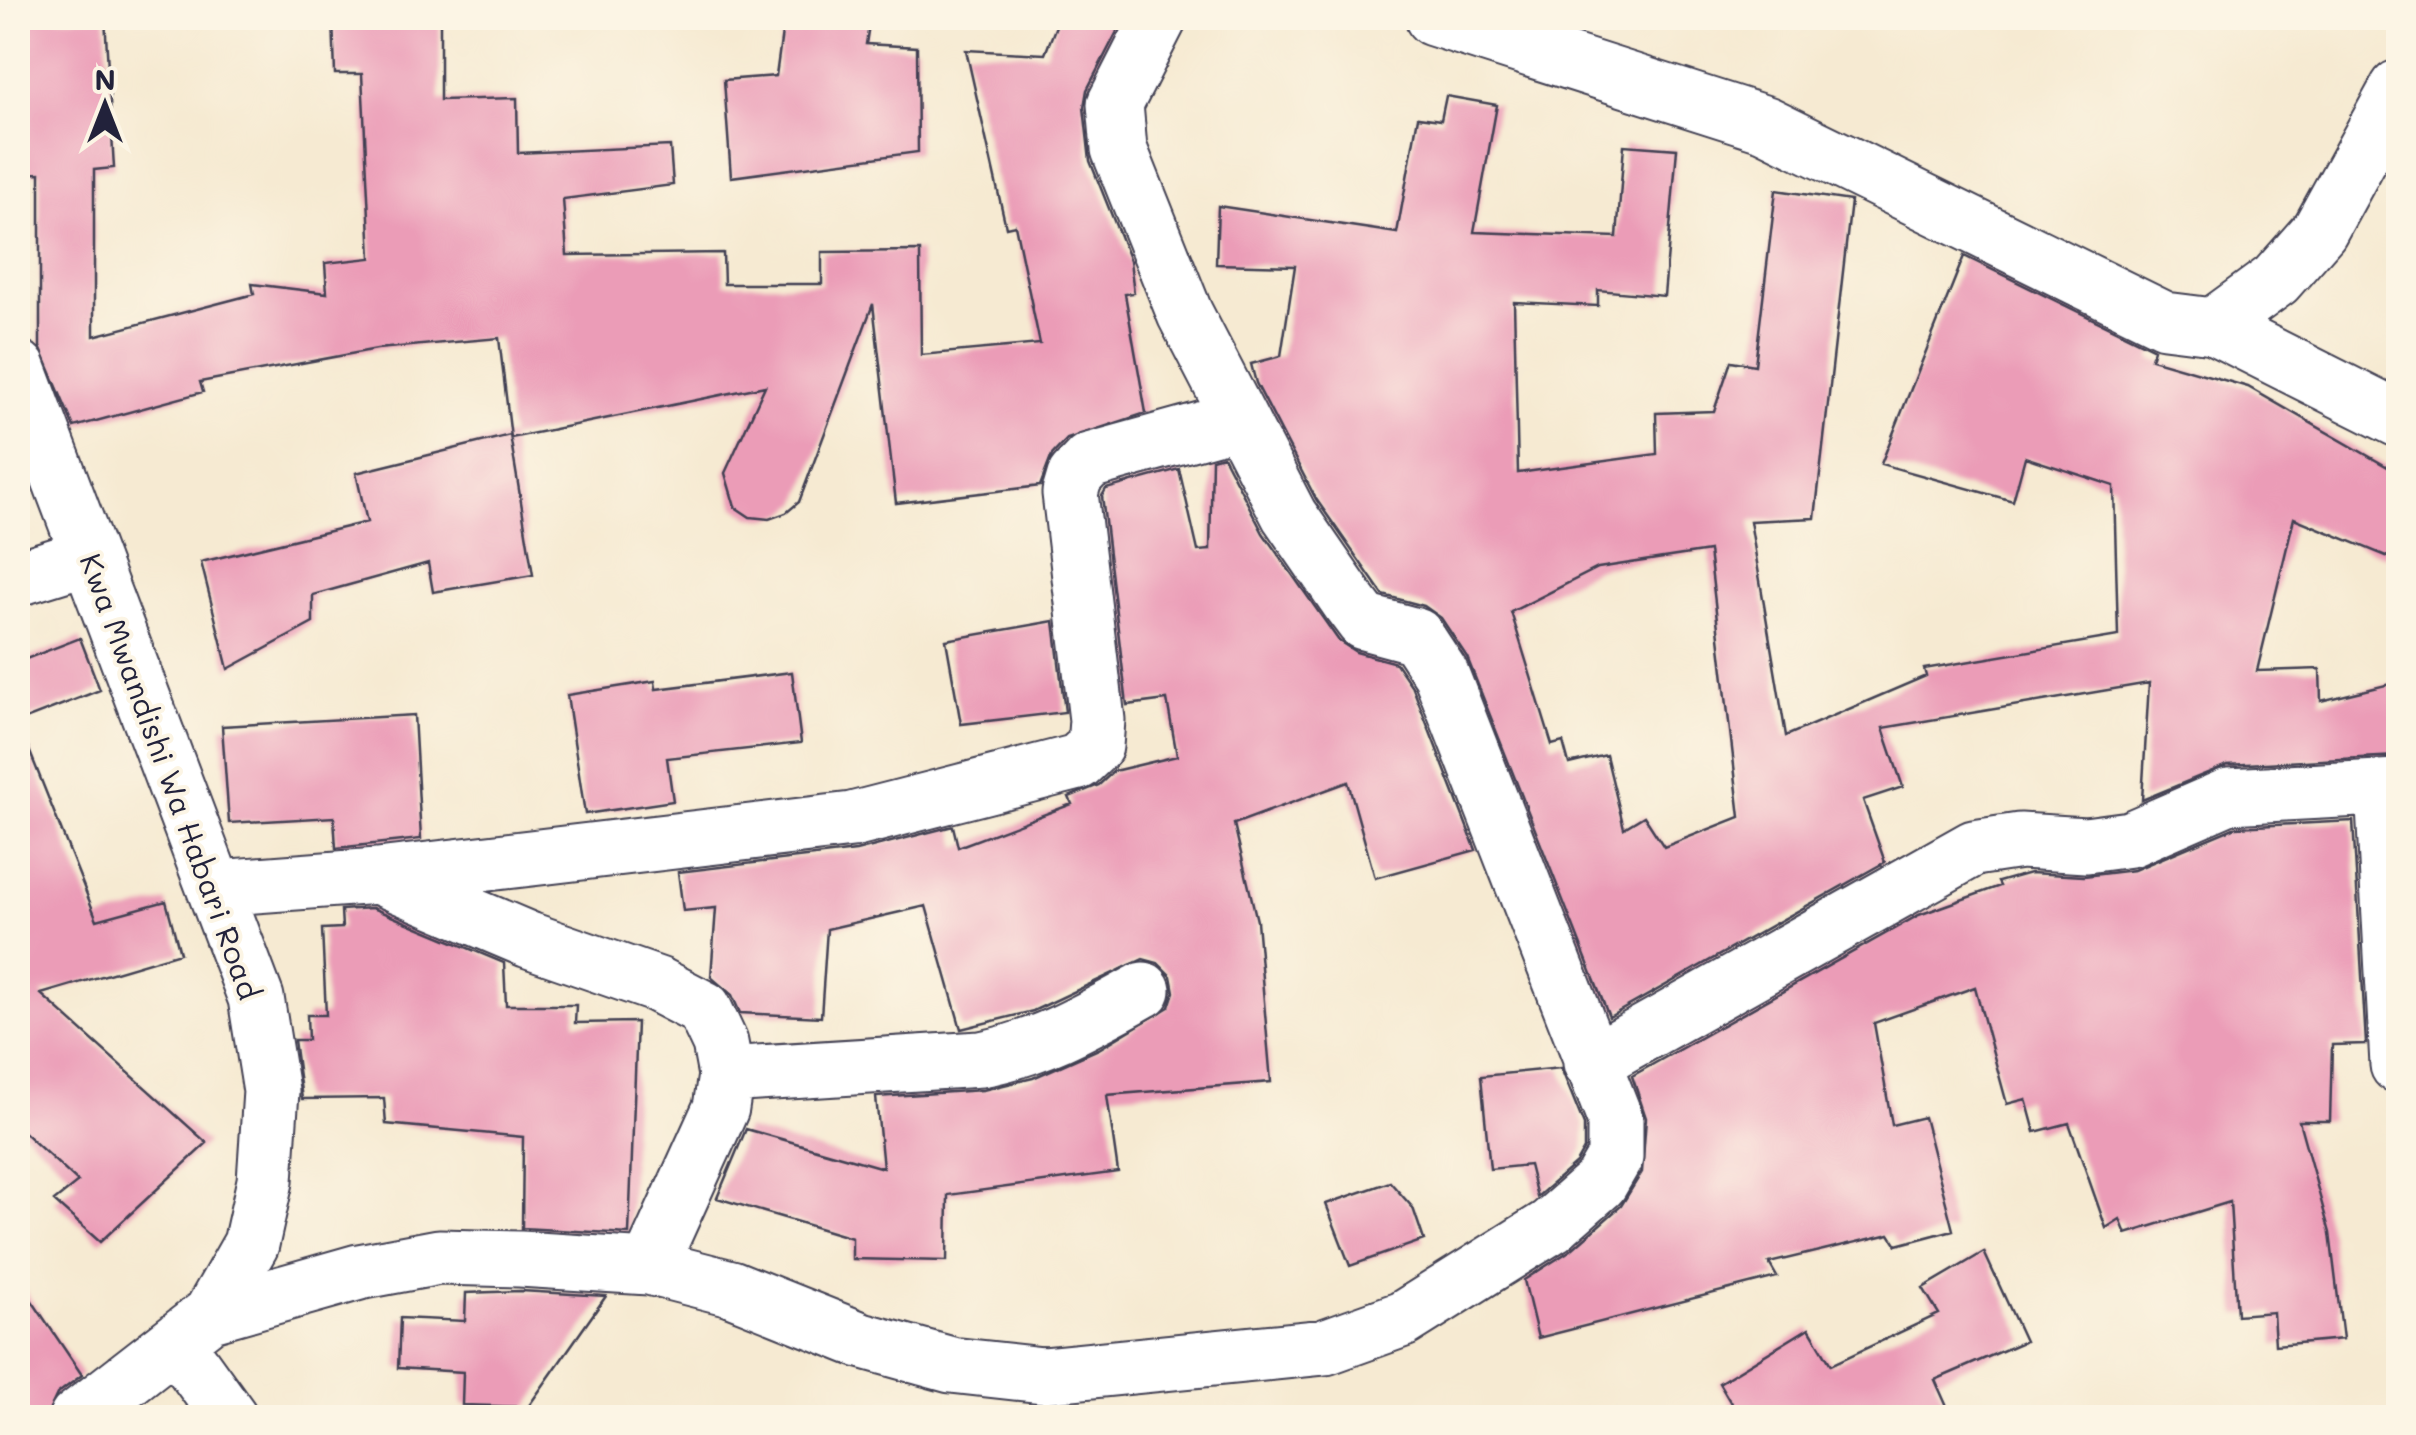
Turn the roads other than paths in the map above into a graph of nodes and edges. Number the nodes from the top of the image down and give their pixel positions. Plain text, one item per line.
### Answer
1 (1159, 18) edge
2 (1433, 18) edge
3 (2398, 88) edge
4 (2212, 326) junction
5 (18, 368) edge
6 (2398, 419) edge
7 (1237, 420) junction
8 (90, 556) junction
9 (18, 578) edge
10 (2391, 787) edge
11 (378, 876) junction
12 (216, 888) junction
13 (1144, 990) dead end
14 (1591, 1063) junction
15 (2398, 1065) edge
16 (726, 1075) junction
17 (648, 1267) junction
18 (194, 1329) junction
19 (77, 1418) edge
20 (230, 1418) edge

1 - 7 street
2 - 4 street
3 - 4 street
4 - 6 street
5 - 8 street, Kwa Mwandishi Wa Habari Road
7 - 11 street
7 - 14 street
8 - 9 street
8 - 12 street, Kwa Mwandishi Wa Habari Road
10 - 14 street
10 - 15 street
11 - 12 street
11 - 16 street
12 - 18 street, Kwa Mwandishi Wa Habari Road
13 - 16 street
14 - 17 street
16 - 17 street
17 - 18 street
18 - 19 street, Kwa Mwandishi Wa Habari Road
18 - 20 street

